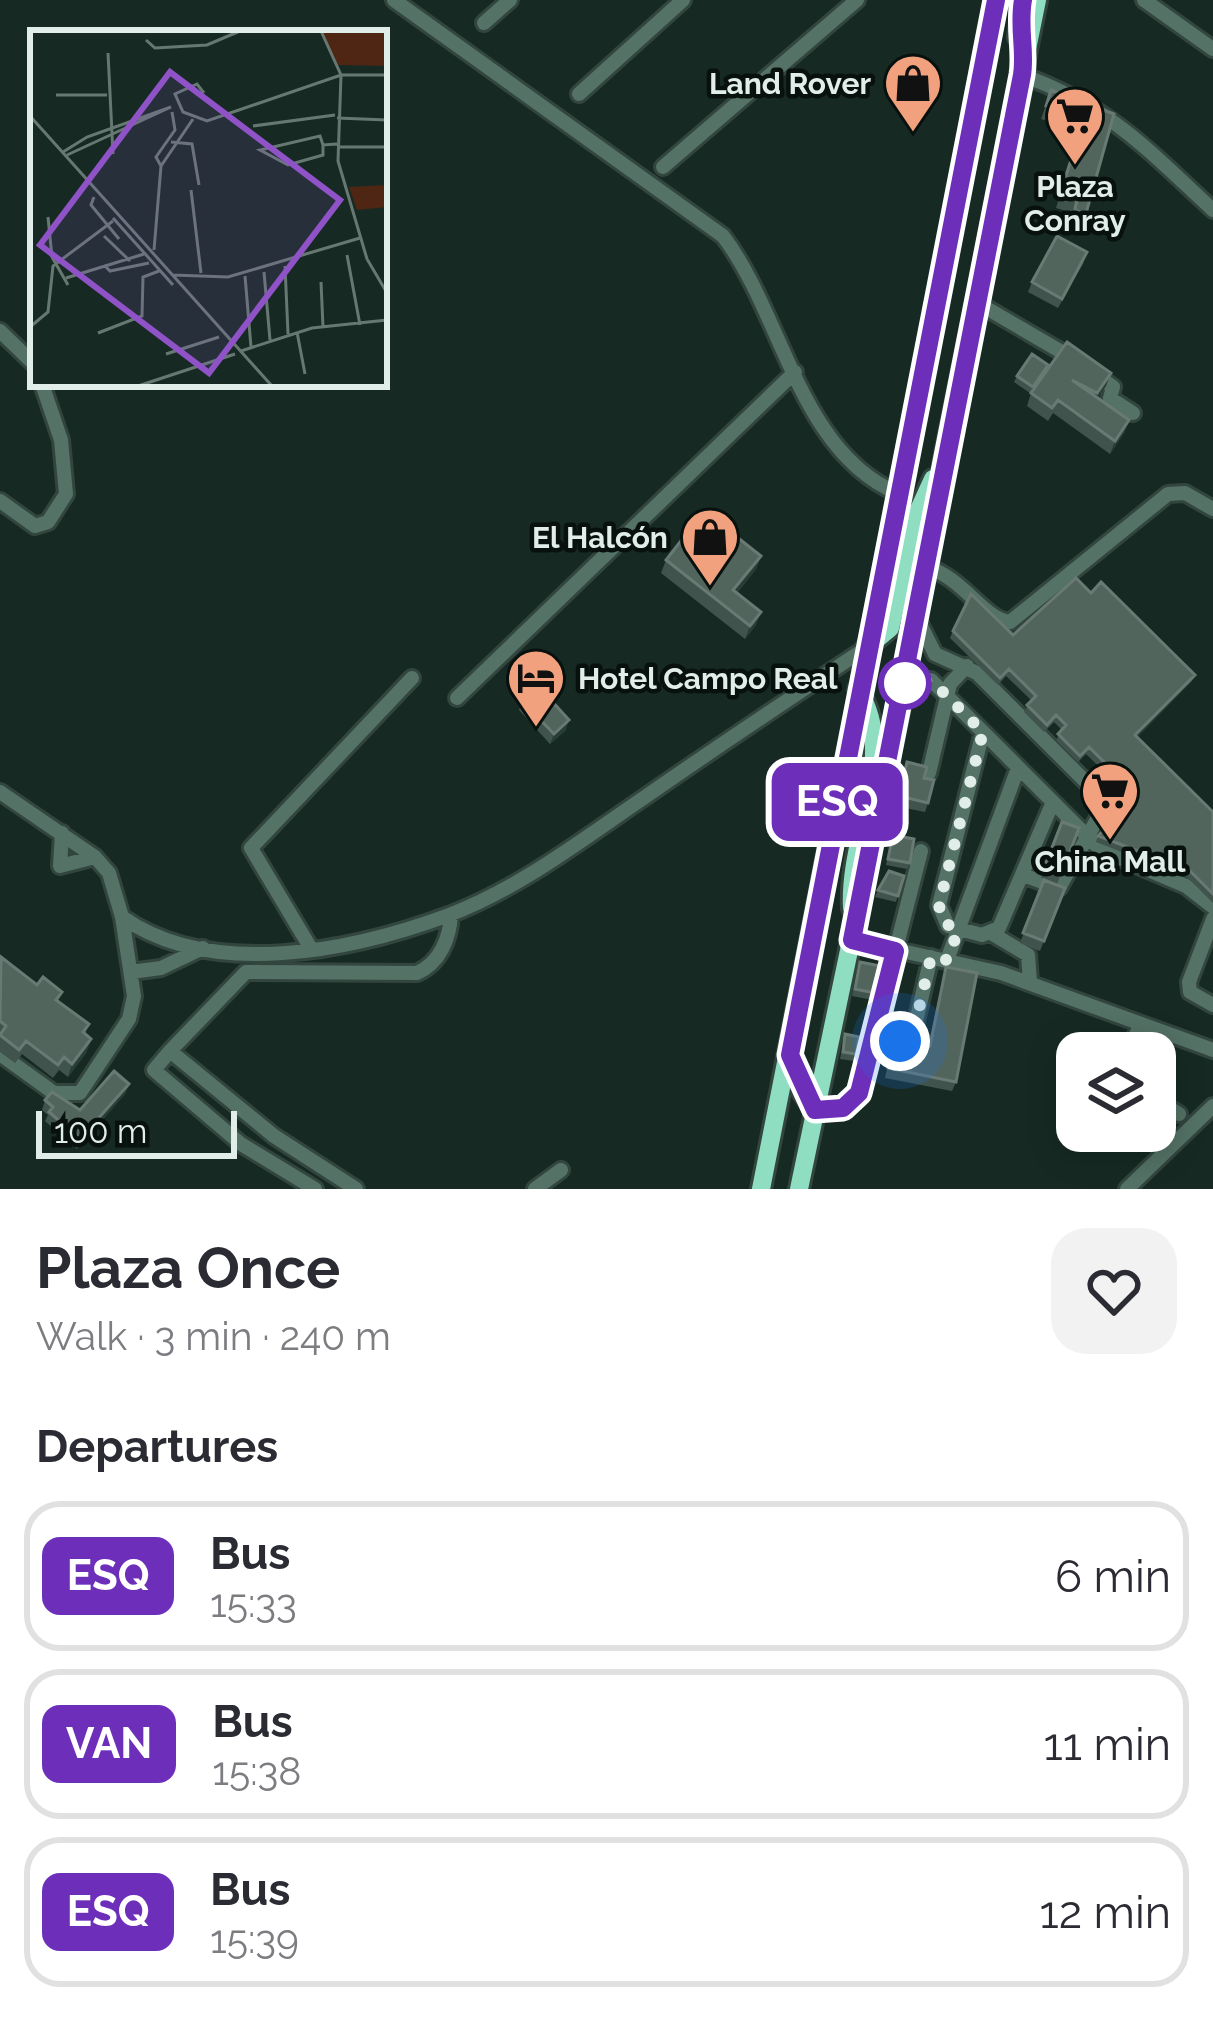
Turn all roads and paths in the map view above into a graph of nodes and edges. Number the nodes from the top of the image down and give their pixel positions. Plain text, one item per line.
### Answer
1 (394, 0) edge
2 (510, 0) edge
3 (683, 0) edge
4 (857, 0) edge
5 (996, 0) edge
6 (1023, 0) edge
7 (1036, 0) edge
8 (1144, 0) edge
9 (484, 22) dead end
10 (1213, 49) edge
11 (1023, 67) junction
12 (580, 94) dead end
13 (663, 167) dead end
14 (1213, 210) edge
15 (976, 302) junction
16 (0, 332) edge
17 (30, 360) edge
18 (795, 372) junction
19 (43, 387) edge
20 (1133, 413) dead end
21 (945, 454) junction
22 (897, 493) junction
23 (0, 501) edge
24 (1213, 509) edge
25 (926, 567) junction
26 (916, 618) junction
27 (866, 648) junction
28 (967, 666) junction
29 (826, 674) junction
30 (412, 678) dead end
31 (858, 690) junction
32 (903, 693) junction
33 (948, 695) junction
34 (457, 698) dead end
35 (983, 732) junction
36 (1018, 768) junction
37 (928, 773) edge
38 (0, 792) edge
39 (1053, 802) junction
40 (62, 833) junction
41 (1084, 834) junction
42 (921, 851) dead end
43 (95, 857) junction
44 (1023, 875) junction
45 (1213, 907) edge
46 (451, 914) junction
47 (122, 916) junction
48 (1213, 919) edge
49 (958, 931) junction
50 (991, 934) junction
51 (853, 936) junction
52 (310, 947) junction
53 (203, 948) junction
54 (895, 951) junction
55 (939, 959) junction
56 (131, 972) junction
57 (1030, 982) junction
58 (1213, 1005) edge
59 (1139, 1027) junction
60 (1137, 1032) edge
61 (873, 1038) junction
62 (1213, 1050) edge
63 (170, 1051) junction
64 (0, 1054) edge
65 (790, 1055) junction
66 (1213, 1106) edge
67 (815, 1110) junction
68 (1176, 1112) edge
69 (1179, 1114) dead end
70 (773, 1125) junction
71 (560, 1169) dead end
72 (315, 1189) edge
73 (356, 1189) edge
74 (536, 1189) edge
75 (761, 1189) edge
76 (799, 1189) edge
77 (1127, 1189) edge

1 - 18 street
2 - 9 street
3 - 12 street
4 - 13 street
5 - 22 highway
6 - 11 highway
7 - 11 highway
8 - 10 street
11 - 14 street
11 - 15 highway
15 - 20 street
15 - 21 highway
16 - 17 street
18 - 22 street
18 - 34 street
19 - 23 street
21 - 25 highway
21 - 27 highway
22 - 27 highway
24 - 25 street
25 - 26 highway
26 - 28 street
26 - 32 highway
27 - 29 street
27 - 31 highway
28 - 33 street
28 - 41 street
29 - 31 street
29 - 46 street
30 - 52 street
31 - 51 highway
31 - 65 highway
32 - 33 street
32 - 51 highway
33 - 35 street
33 - 37 street
35 - 36 street
35 - 49 street
36 - 39 street
36 - 49 street
38 - 40 street
39 - 41 street
39 - 44 street
40 - 43 street
40 - 43 street
41 - 44 street
41 - 45 street
42 - 54 street
43 - 47 street
44 - 50 street
46 - 52 street
46 - 63 street
47 - 53 street
47 - 56 street
48 - 58 street
49 - 50 street
49 - 55 street
50 - 57 street
51 - 54 street
51 - 67 highway
52 - 53 street
53 - 56 street
54 - 55 street
54 - 61 street
55 - 57 street
55 - 61 street
56 - 64 street
57 - 59 street
59 - 60 street
59 - 62 street
61 - 67 street
63 - 72 street
63 - 73 street
65 - 67 highway
65 - 70 highway
66 - 77 street
67 - 70 highway
67 - 76 highway
68 - 69 street
70 - 75 highway
71 - 74 street

